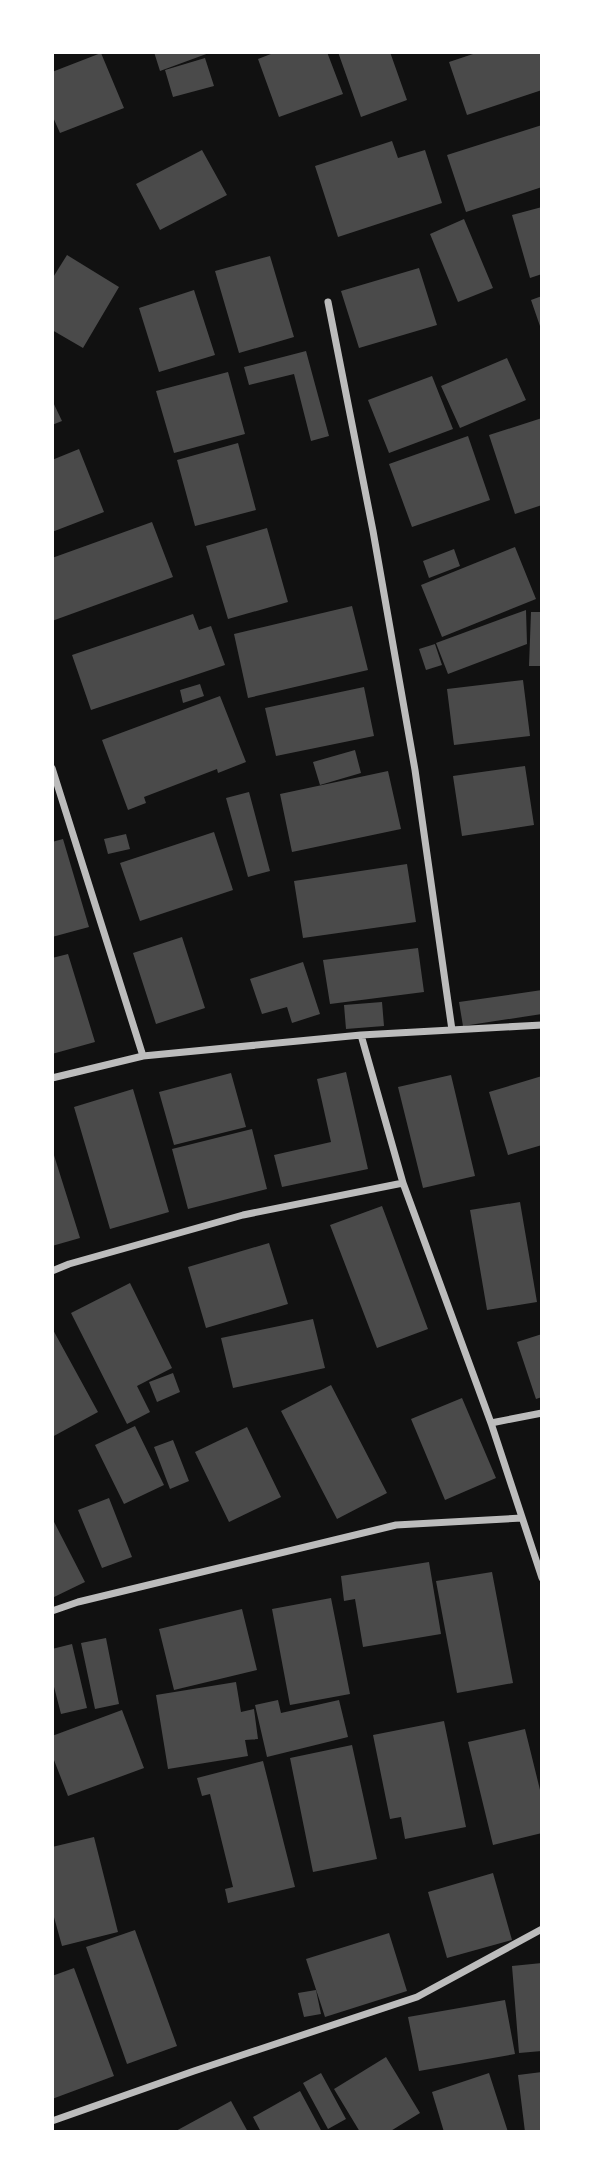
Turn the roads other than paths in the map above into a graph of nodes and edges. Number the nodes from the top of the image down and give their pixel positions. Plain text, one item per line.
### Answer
1 (328, 302) dead end
2 (52, 768) edge
3 (541, 1025) edge
4 (452, 1030) junction
5 (361, 1035) junction
6 (143, 1056) junction
7 (52, 1078) edge
8 (403, 1183) junction
9 (52, 1271) edge
10 (541, 1413) edge
11 (491, 1423) junction
12 (522, 1518) junction
13 (541, 1578) edge
14 (52, 1611) edge
15 (541, 1928) edge
16 (52, 2121) edge

1 - 4 street
2 - 6 street
3 - 4 street
4 - 5 street
5 - 6 street
5 - 8 street
6 - 7 street
8 - 9 street
8 - 11 street
10 - 11 street
11 - 12 street
12 - 13 street
12 - 14 street
15 - 16 street

